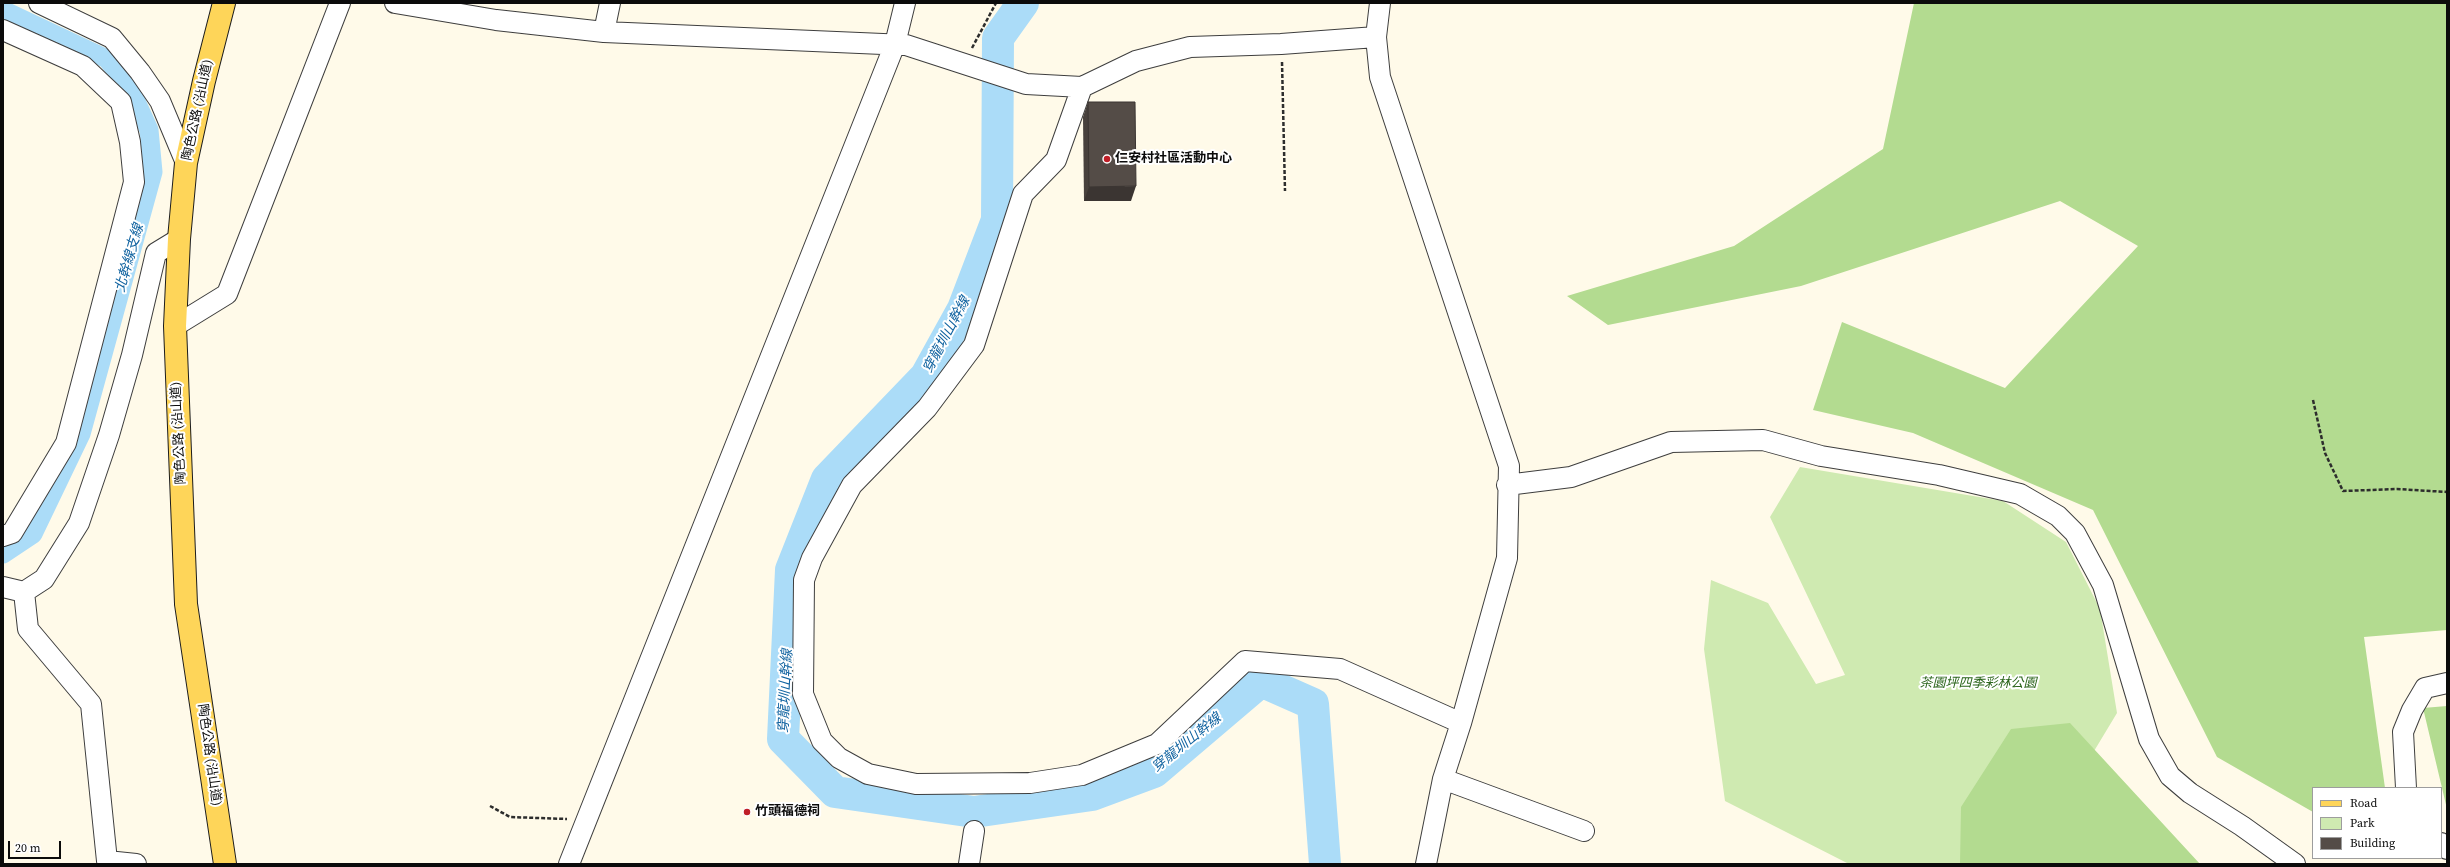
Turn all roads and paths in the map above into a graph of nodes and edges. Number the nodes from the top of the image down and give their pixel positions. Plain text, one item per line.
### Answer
1 (39, 3) edge
2 (224, 3) edge
3 (340, 3) edge
4 (395, 3) edge
5 (610, 3) edge
6 (905, 3) edge
7 (996, 3) edge
8 (1380, 3) edge
9 (3, 30) edge
10 (604, 32) junction
11 (1376, 37) junction
12 (895, 44) junction
13 (1281, 44) junction
14 (970, 67) junction
15 (1082, 87) junction
16 (186, 162) junction
17 (1285, 191) dead end
18 (179, 239) junction
19 (175, 326) junction
20 (2313, 400) dead end
21 (1507, 485) junction
22 (2447, 492) edge
23 (3, 536) edge
24 (3, 587) edge
25 (24, 592) junction
26 (2447, 683) edge
27 (1461, 723) junction
28 (1443, 778) junction
29 (2406, 787) edge
30 (490, 806) dead end
31 (588, 820) junction
32 (974, 831) dead end
33 (1584, 831) dead end
34 (136, 864) edge
35 (225, 864) edge
36 (570, 864) edge
37 (969, 864) edge
38 (1426, 864) edge
39 (2295, 864) edge

1 - 16 street
2 - 16 main road, 陶色公路 (沿山道)
3 - 19 street
4 - 10 street
5 - 10 street
6 - 12 street
7 - 14 path
8 - 11 street
9 - 23 street
10 - 12 street
11 - 13 street
11 - 21 street
12 - 14 street
12 - 31 street
13 - 15 street
13 - 17 path
14 - 15 street
15 - 27 street
16 - 18 main road, 陶色公路 (沿山道)
18 - 19 main road, 陶色公路 (沿山道)
18 - 25 street
19 - 35 main road, 陶色公路 (沿山道)
20 - 22 path
21 - 27 street
21 - 39 street
24 - 25 street
25 - 34 street
26 - 29 street
27 - 28 street
28 - 33 street
28 - 38 street
30 - 31 path
31 - 36 street
32 - 37 street

